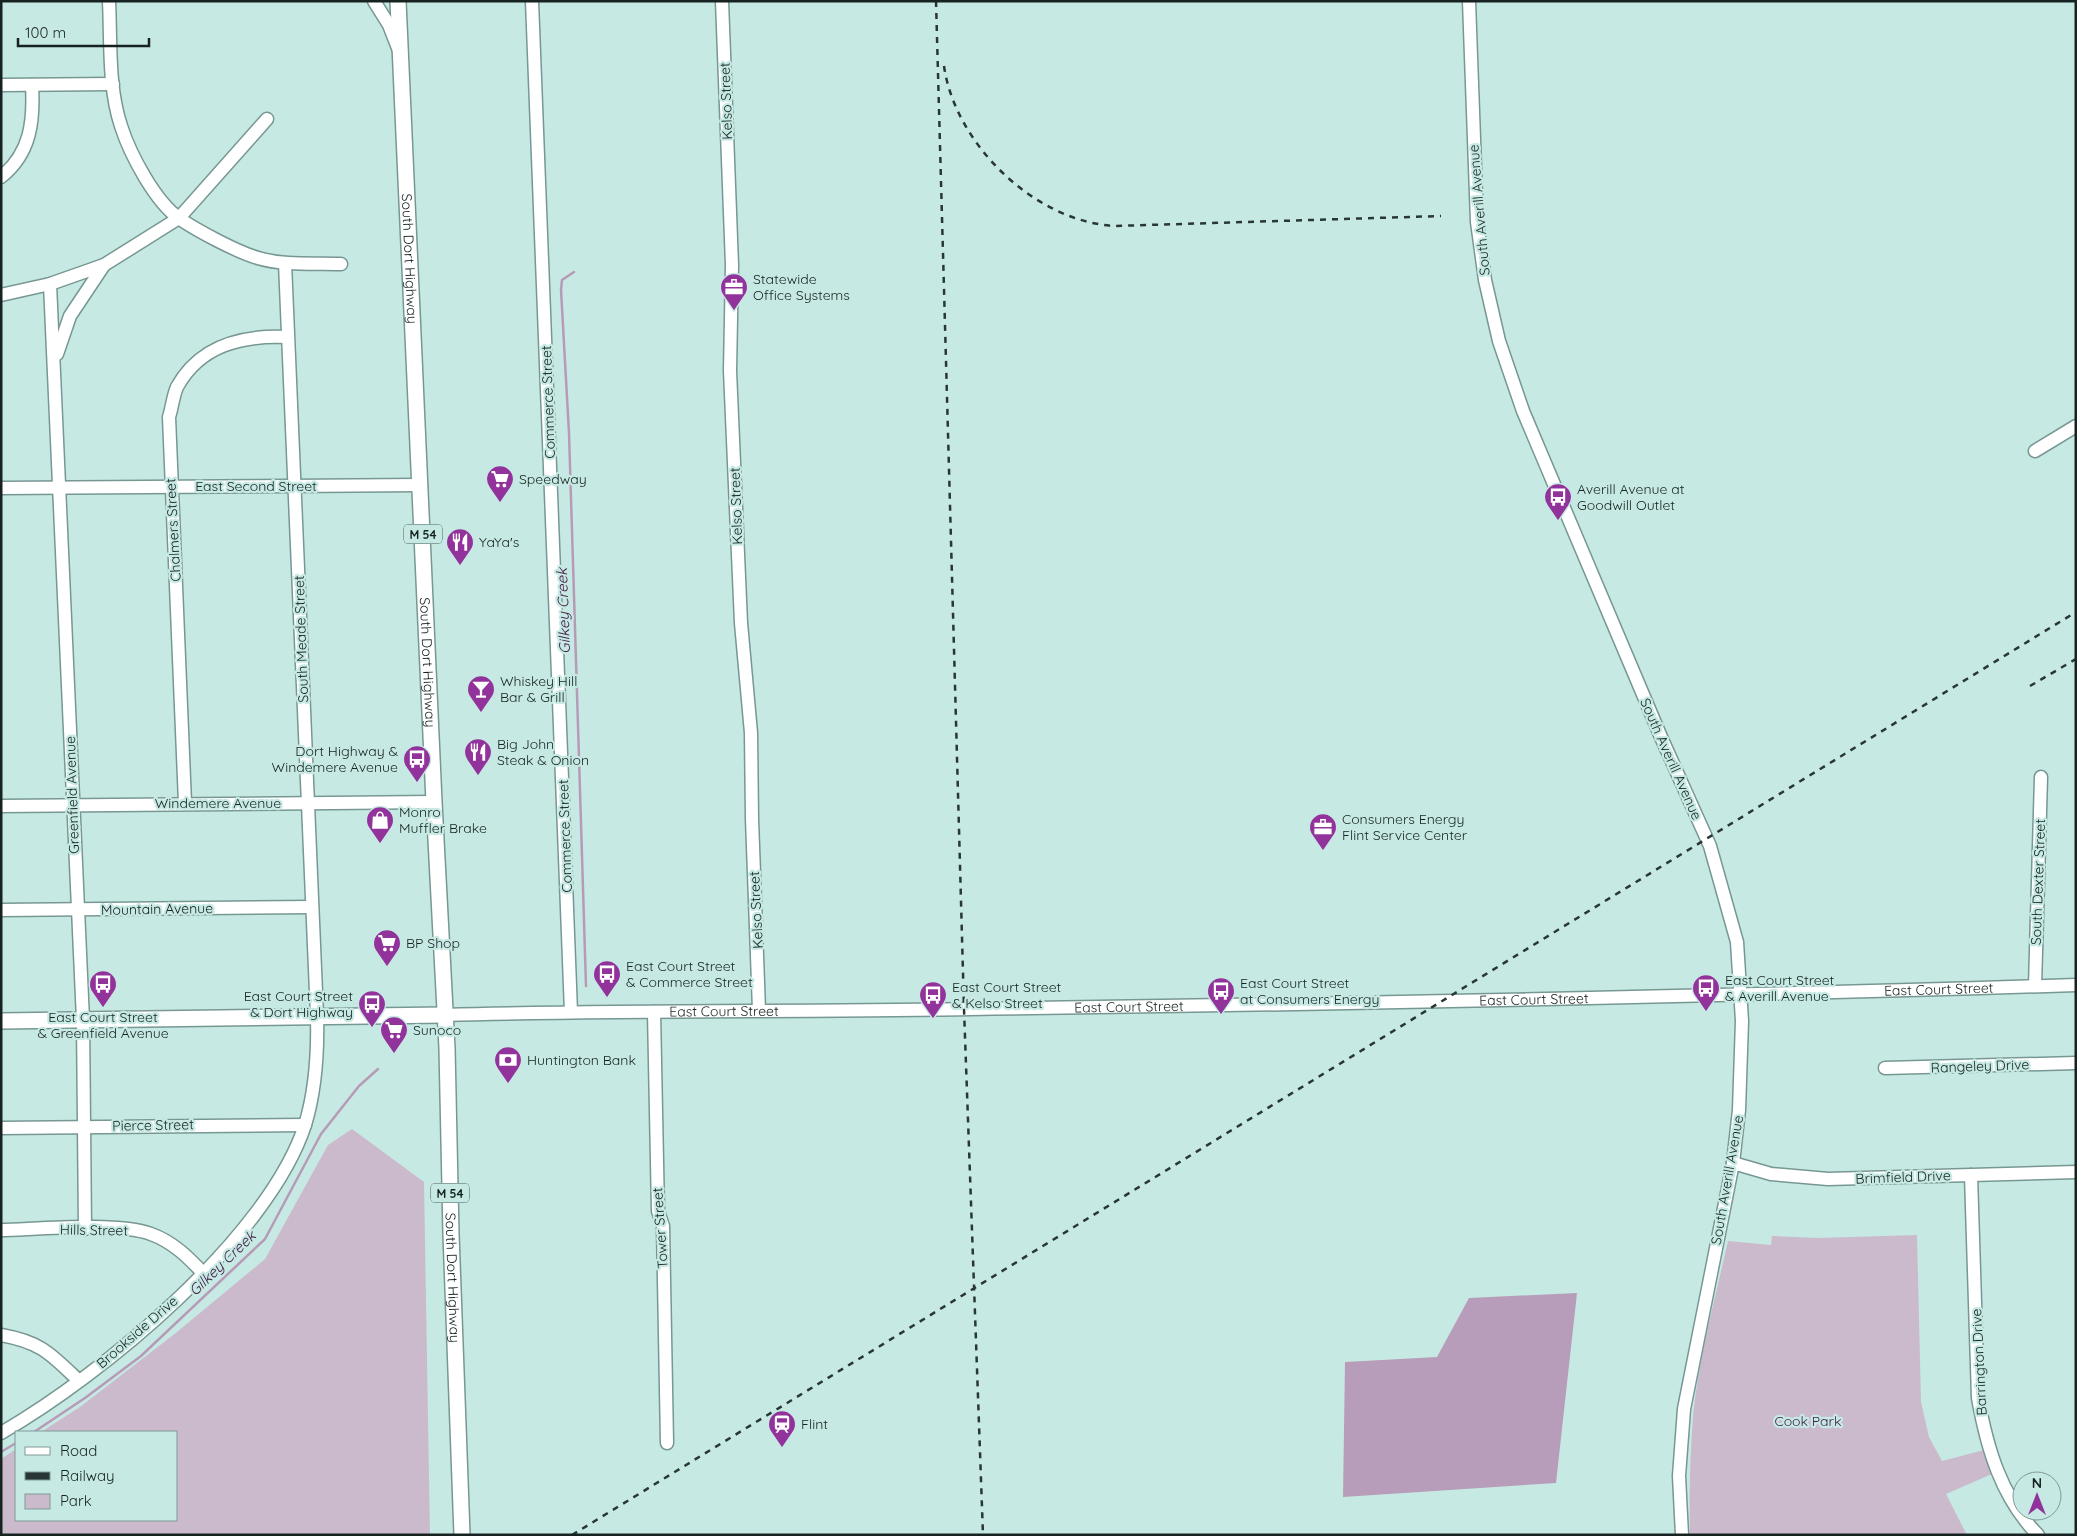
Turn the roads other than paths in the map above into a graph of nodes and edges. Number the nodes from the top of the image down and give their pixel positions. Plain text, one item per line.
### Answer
1 (109, 1) edge
2 (374, 1) edge
3 (398, 1) edge
4 (532, 1) edge
5 (722, 1) edge
6 (1469, 1) edge
7 (399, 52) junction
8 (113, 84) junction
9 (1, 85) edge
10 (32, 85) junction
11 (267, 119) dead end
12 (1, 177) edge
13 (179, 218) junction
14 (285, 263) junction
15 (341, 264) dead end
16 (104, 265) junction
17 (50, 284) junction
18 (1, 295) edge
19 (287, 337) junction
20 (54, 361) junction
21 (2076, 426) edge
22 (2035, 451) dead end
23 (294, 485) junction
24 (421, 485) junction
25 (171, 486) junction
26 (1, 488) edge
27 (59, 488) junction
28 (2041, 777) dead end
29 (434, 802) junction
30 (185, 803) junction
31 (308, 803) junction
32 (1, 806) edge
33 (73, 806) junction
34 (312, 907) junction
35 (1, 910) edge
36 (77, 910) junction
37 (2076, 985) edge
38 (2035, 986) junction
39 (1742, 994) junction
40 (759, 1010) junction
41 (571, 1012) junction
42 (654, 1012) junction
43 (317, 1016) junction
44 (446, 1016) junction
45 (83, 1020) junction
46 (1, 1021) edge
47 (2076, 1063) edge
48 (1885, 1068) dead end
49 (305, 1125) junction
50 (84, 1126) junction
51 (1, 1128) edge
52 (1733, 1163) junction
53 (2076, 1172) edge
54 (1971, 1175) junction
55 (85, 1229) junction
56 (1, 1230) edge
57 (203, 1273) junction
58 (1, 1336) edge
59 (78, 1381) junction
60 (1, 1433) edge
61 (667, 1443) dead end
62 (462, 1535) edge
63 (1682, 1535) edge
64 (2038, 1535) edge

1 - 8 street
2 - 7 street
3 - 7 main road, South Dort Highway / M 54
4 - 41 street, Commerce Street
5 - 40 street, Kelso Street
6 - 39 street, South Averill Avenue
7 - 24 main road, South Dort Highway / M 54
8 - 10 street
8 - 13 street
9 - 10 street
10 - 12 street
11 - 13 street
13 - 14 street
13 - 16 street
14 - 15 street
14 - 19 street, South Meade Street
16 - 17 street
16 - 20 street, Greenfield Avenue
17 - 18 street
17 - 20 street, Greenfield Avenue
19 - 23 street, South Meade Street
19 - 25 street, Chalmers Street
20 - 27 street, Greenfield Avenue
21 - 22 street
23 - 24 street, East Second Street
23 - 25 street, East Second Street
23 - 31 street, South Meade Street
24 - 29 main road, South Dort Highway / M 54
25 - 27 street, East Second Street
25 - 30 street, Chalmers Street
26 - 27 street, East Second Street
27 - 33 street, Greenfield Avenue
28 - 38 street, South Dexter Street
29 - 31 street, Windemere Avenue
29 - 44 main road, South Dort Highway / M 54
30 - 31 street, Windemere Avenue
30 - 33 street, Windemere Avenue
31 - 34 street, South Meade Street
32 - 33 street, Windemere Avenue
33 - 36 street, Greenfield Avenue
34 - 36 street, Mountain Avenue
34 - 43 street, South Meade Street
35 - 36 street, Mountain Avenue
36 - 45 street, Greenfield Avenue
37 - 38 street, East Court Street
38 - 39 street, East Court Street
39 - 40 street, East Court Street
39 - 52 street, South Averill Avenue
40 - 42 street, East Court Street
41 - 42 street, East Court Street
41 - 44 street, East Court Street
42 - 61 street, Tower Street
43 - 44 main road, East Court Street
43 - 45 main road, East Court Street
43 - 49 street, Brookside Drive
44 - 62 main road, South Dort Highway / M 54
45 - 46 main road, East Court Street
45 - 50 street, Greenfield Avenue
47 - 48 street, Rangeley Drive
49 - 50 street, Pierce Street
49 - 57 street, Brookside Drive
50 - 51 street, Pierce Street
50 - 55 street, Greenfield Avenue
52 - 54 street, Brimfield Drive
52 - 63 street, South Averill Avenue
53 - 54 street, Brimfield Drive
54 - 64 street, Barrington Drive
55 - 56 street, Hills Street
55 - 57 street, Hills Street
57 - 59 street, Brookside Drive
58 - 59 street
59 - 60 street, Brookside Drive

